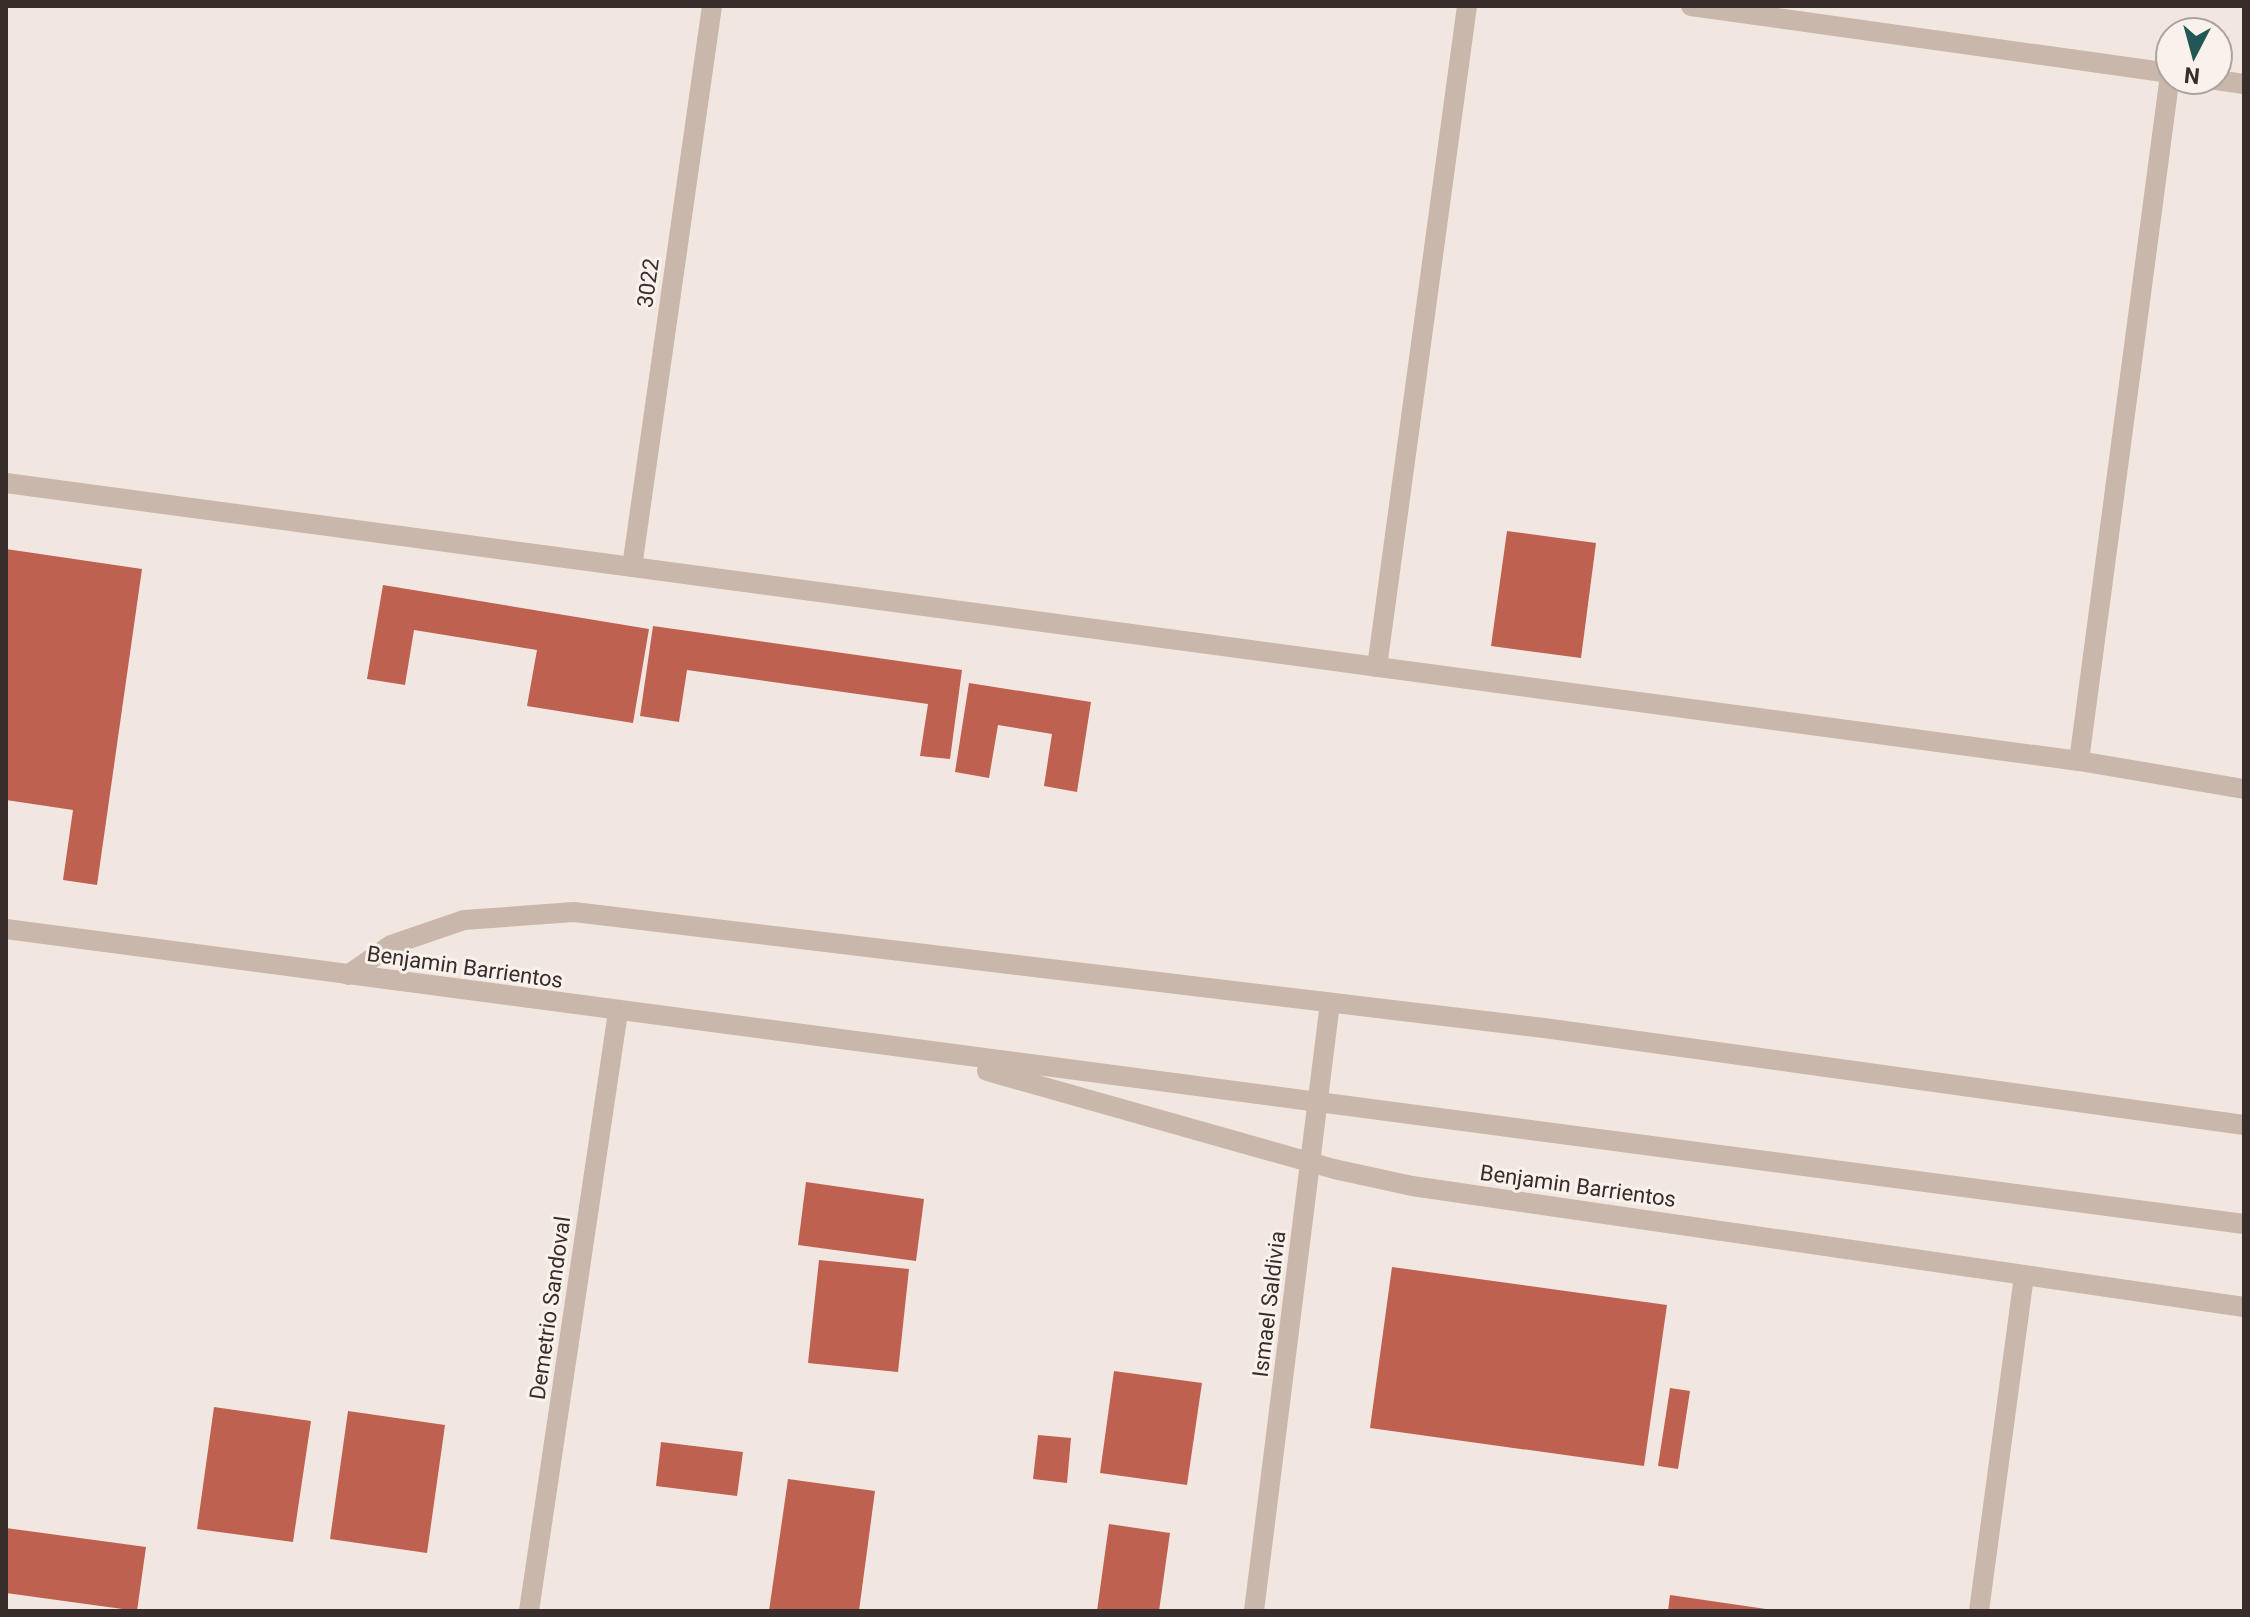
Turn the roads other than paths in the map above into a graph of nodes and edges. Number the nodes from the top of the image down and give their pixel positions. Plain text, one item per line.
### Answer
1 (712, 6) edge
2 (1467, 6) edge
3 (1691, 6) edge
4 (2154, 72) edge
5 (2167, 96) edge
6 (6, 483) edge
7 (632, 567) junction
8 (1377, 667) junction
9 (2079, 761) junction
10 (2244, 789) edge
11 (6, 929) edge
12 (348, 975) junction
13 (1330, 1003) junction
14 (618, 1012) junction
15 (917, 1052) junction
16 (1318, 1104) junction
17 (2244, 1125) edge
18 (1312, 1162) junction
19 (2244, 1224) edge
20 (2024, 1276) junction
21 (2244, 1307) edge
22 (529, 1611) edge
23 (1254, 1611) edge
24 (1979, 1611) edge

1 - 7 street, 3022
2 - 8 street
3 - 4 street
5 - 9 street
6 - 7 street
7 - 8 street
8 - 9 street
9 - 10 street
11 - 12 street, Benjamin Barrientos
12 - 13 street
12 - 14 street, Benjamin Barrientos
13 - 16 street, Ismael Saldivia
13 - 17 street
14 - 15 street, Benjamin Barrientos
14 - 22 street, Demetrio Sandoval
15 - 16 street, Benjamin Barrientos
15 - 18 street, Benjamin Barrientos
16 - 18 street, Ismael Saldivia
16 - 19 street, Benjamin Barrientos
18 - 20 street, Benjamin Barrientos
18 - 23 street, Ismael Saldivia
20 - 21 street, Benjamin Barrientos
20 - 24 street

